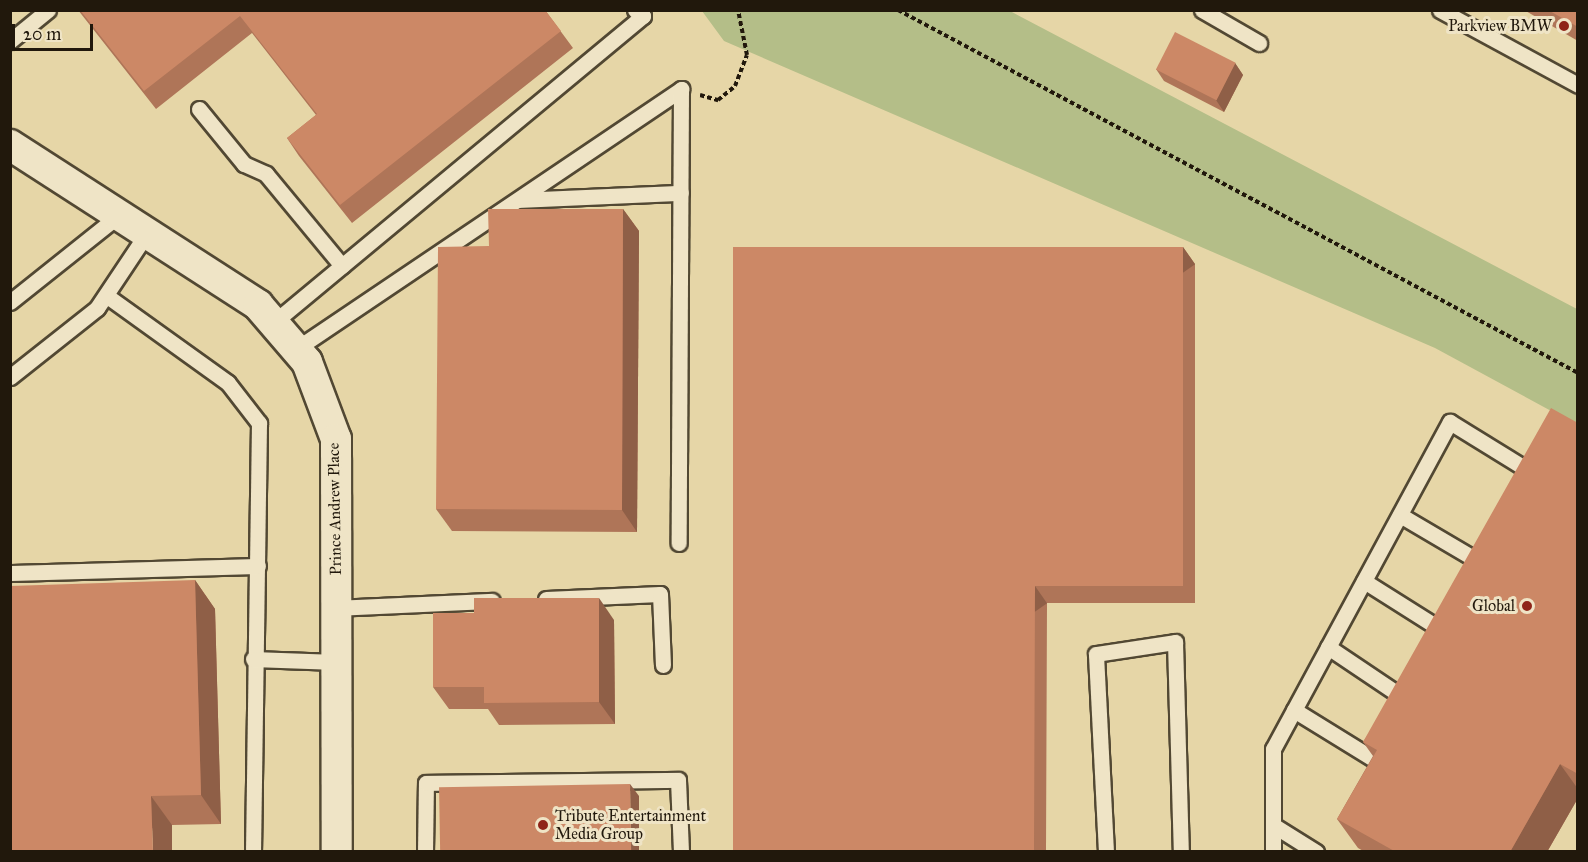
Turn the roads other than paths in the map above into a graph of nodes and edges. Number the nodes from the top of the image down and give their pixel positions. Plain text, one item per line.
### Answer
1 (48, 10) edge
2 (635, 10) edge
3 (1202, 10) edge
4 (1440, 10) edge
5 (10, 41) edge
6 (1259, 43) dead end
7 (1578, 85) edge
8 (199, 109) dead end
9 (10, 145) edge
10 (681, 194) junction
11 (518, 200) junction
12 (119, 215) junction
13 (147, 233) junction
14 (342, 266) junction
15 (107, 296) junction
16 (10, 302) edge
17 (273, 323) junction
18 (296, 349) junction
19 (10, 377) edge
20 (1532, 472) edge
21 (1400, 515) junction
22 (679, 543) dead end
23 (1485, 565) edge
24 (258, 566) junction
25 (10, 573) edge
26 (1364, 581) junction
27 (533, 599) edge
28 (510, 600) edge
29 (336, 608) junction
30 (1443, 631) edge
31 (1328, 647) junction
32 (254, 659) junction
33 (336, 662) junction
34 (663, 665) dead end
35 (1410, 702) edge
36 (1294, 710) junction
37 (1375, 760) edge
38 (1273, 825) junction
39 (253, 852) edge
40 (337, 852) edge
41 (425, 852) edge
42 (681, 852) edge
43 (1106, 852) edge
44 (1181, 852) edge
45 (1273, 852) edge
46 (1316, 852) edge

1 - 5 lane
2 - 14 lane
3 - 6 lane
4 - 7 lane
8 - 14 lane
9 - 12 street, Prince Andrew Place
10 - 11 lane
10 - 11 lane
10 - 22 lane
11 - 18 lane
12 - 13 street, Prince Andrew Place
12 - 16 lane
13 - 15 lane
13 - 17 street, Prince Andrew Place
14 - 17 lane
15 - 19 lane
15 - 24 lane
17 - 18 street, Prince Andrew Place
18 - 29 street, Prince Andrew Place
20 - 21 lane
21 - 23 lane
21 - 26 lane
24 - 25 lane
24 - 32 lane
26 - 30 lane
26 - 31 lane
27 - 34 lane
28 - 29 lane
29 - 33 street, Prince Andrew Place
31 - 35 lane
31 - 36 lane
32 - 33 lane
32 - 39 lane
33 - 40 street, Prince Andrew Place
36 - 37 lane
36 - 38 lane
38 - 45 lane
38 - 46 lane
41 - 42 lane
43 - 44 lane

